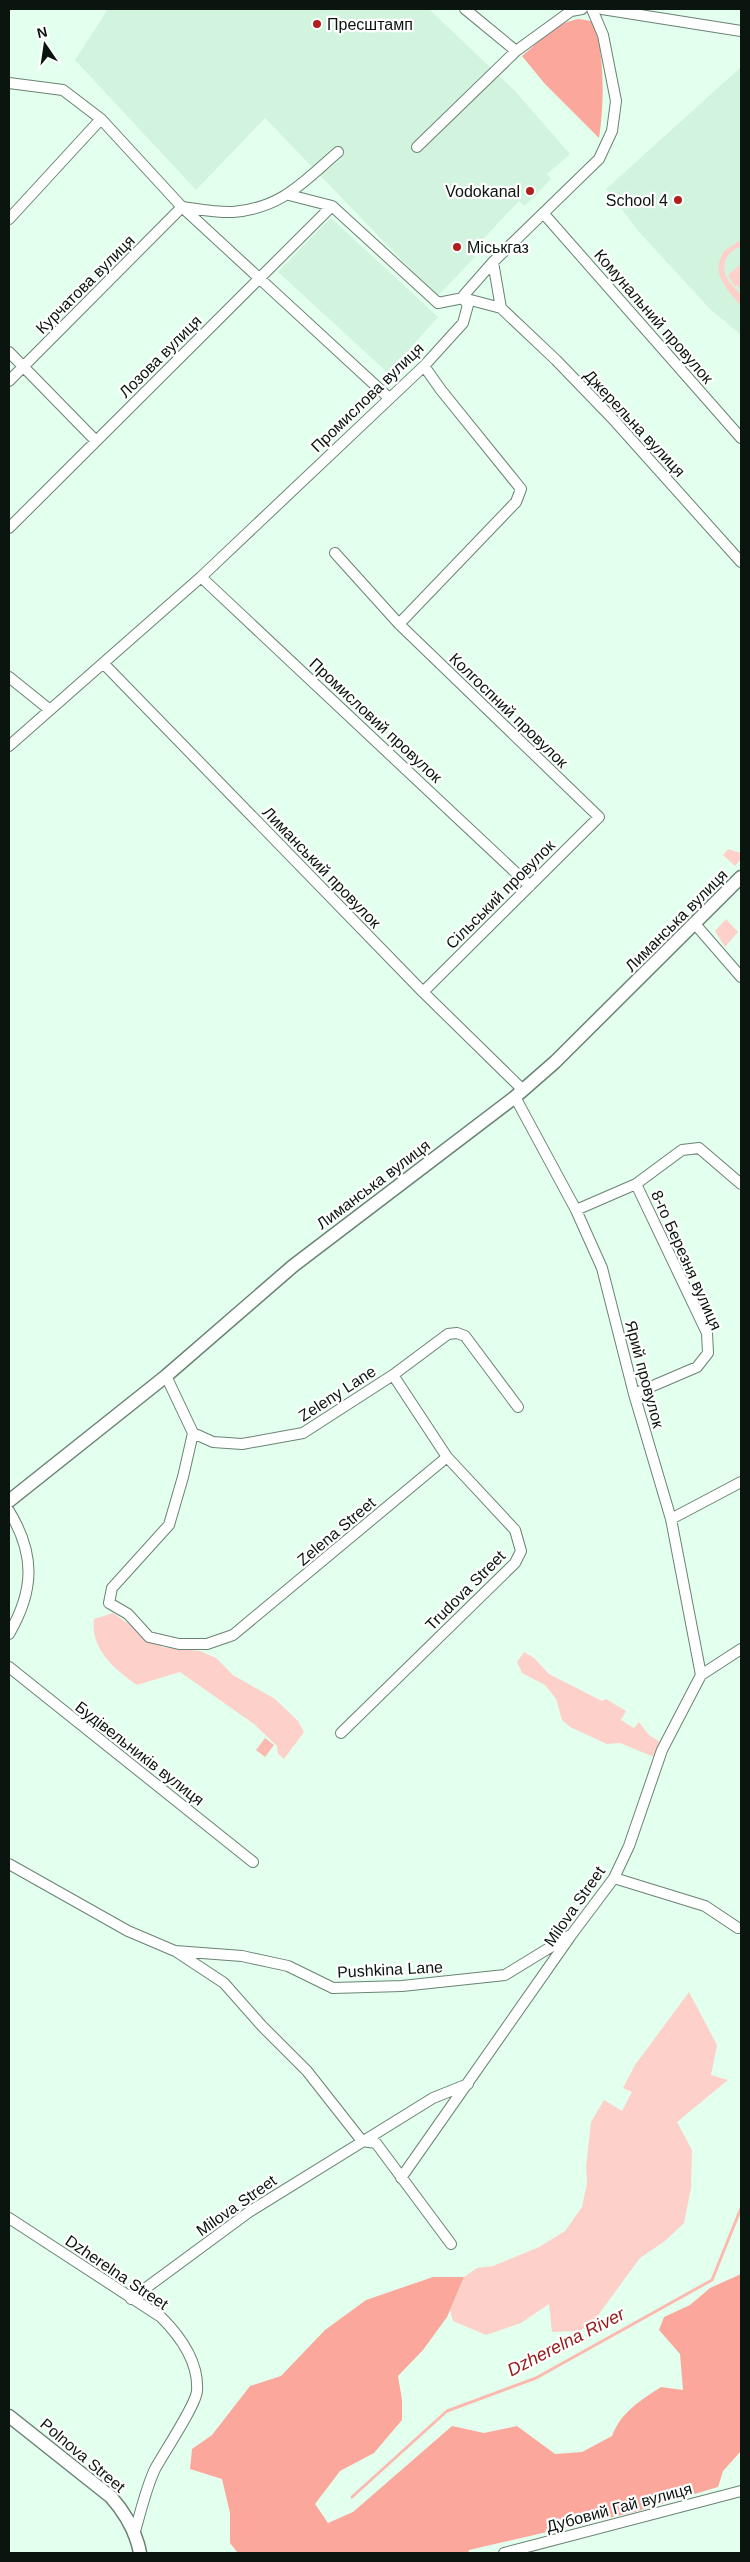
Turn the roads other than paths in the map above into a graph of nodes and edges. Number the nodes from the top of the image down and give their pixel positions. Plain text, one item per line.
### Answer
1 (466, 9) edge
2 (582, 9) edge
3 (592, 9) edge
4 (602, 9) edge
5 (740, 32) edge
6 (516, 51) junction
7 (9, 83) edge
8 (101, 119) junction
9 (417, 147) dead end
10 (338, 152) dead end
11 (289, 195) junction
12 (332, 206) junction
13 (182, 207) junction
14 (544, 214) junction
15 (9, 219) edge
16 (493, 262) junction
17 (258, 279) junction
18 (462, 298) junction
19 (502, 308) junction
20 (9, 352) edge
21 (424, 366) junction
22 (23, 367) junction
23 (9, 381) edge
24 (388, 398) junction
25 (741, 438) edge
26 (96, 441) junction
27 (9, 528) edge
28 (335, 554) dead end
29 (740, 557) edge
30 (201, 577) junction
31 (399, 624) junction
32 (103, 663) junction
33 (9, 677) edge
34 (50, 710) junction
35 (9, 746) edge
36 (598, 816) joint
37 (741, 877) edge
38 (530, 886) junction
39 (695, 924) junction
40 (741, 977) edge
41 (423, 992) junction
42 (519, 1093) junction
43 (636, 1184) junction
44 (741, 1184) edge
45 (576, 1210) junction
46 (392, 1375) junction
47 (166, 1376) junction
48 (634, 1394) junction
49 (518, 1407) dead end
50 (193, 1433) junction
51 (447, 1457) junction
52 (741, 1482) edge
53 (9, 1501) edge
54 (9, 1511) edge
55 (671, 1519) junction
56 (9, 1634) edge
57 (741, 1649) edge
58 (9, 1668) edge
59 (700, 1675) junction
60 (341, 1734) dead end
61 (252, 1862) dead end
62 (9, 1864) edge
63 (614, 1878) junction
64 (738, 1928) dead end
65 (572, 1934) junction
66 (174, 1951) junction
67 (468, 2084) junction
68 (362, 2141) junction
69 (401, 2178) junction
70 (9, 2218) edge
71 (451, 2244) dead end
72 (131, 2299) junction
73 (9, 2416) edge
74 (741, 2491) edge
75 (135, 2531) junction
76 (140, 2553) edge
77 (504, 2553) edge

1 - 6 street
2 - 6 street
3 - 14 street
4 - 5 street
6 - 9 street
7 - 8 street
8 - 13 street
8 - 15 street
10 - 11 street
11 - 12 street
11 - 13 street
12 - 17 street, Лозова вулиця
12 - 18 street
13 - 17 street
13 - 22 street, Курчатова вулиця
14 - 16 street
14 - 25 street, Комунальний провулок
16 - 18 street
16 - 19 street
17 - 24 street
17 - 26 street, Лозова вулиця
18 - 19 street
18 - 21 street, Промислова вулиця
19 - 29 street, Джерельна вулиця
20 - 22 street
21 - 24 street, Промислова вулиця
21 - 31 street
22 - 23 street, Курчатова вулиця
22 - 26 street
24 - 30 street, Промислова вулиця
26 - 27 street, Лозова вулиця
28 - 31 street, Колгоспний провулок
30 - 32 street, Промислова вулиця
30 - 38 street, Промисловий провулок
31 - 36 street, Колгоспний провулок
32 - 34 street, Промислова вулиця
32 - 41 street, Лиманський провулок
33 - 34 street
34 - 35 street, Промислова вулиця
36 - 38 street, Сільський провулок
37 - 39 street, Лиманська вулиця
38 - 41 street, Сільський провулок
39 - 40 street
39 - 42 street, Лиманська вулиця
41 - 42 street, Лиманський провулок
42 - 45 street, Ярий провулок
42 - 47 street, Лиманська вулиця
43 - 44 street
43 - 45 street
43 - 48 street, 8-го Березня вулиця
45 - 48 street, Ярий провулок
46 - 49 street, Zeleny Lane
46 - 50 street, Zeleny Lane
46 - 51 street
47 - 50 street
47 - 53 street, Лиманська вулиця
48 - 55 street, Ярий провулок
50 - 51 street, Zelena Street
51 - 60 street, Trudova Street
52 - 55 street
54 - 56 street
55 - 59 street, Ярий провулок
57 - 59 street
58 - 61 street, Будівельників вулиця
59 - 63 street, Milova Street
62 - 66 street, Pushkina Lane
63 - 64 street
63 - 65 street, Milova Street
65 - 66 street, Pushkina Lane
65 - 67 street, Milova Street
66 - 68 street, Pushkina Lane
67 - 68 street, Milova Street
67 - 69 street, Milova Street
68 - 69 street
68 - 72 street, Milova Street
69 - 71 street
70 - 72 street, Dzherelna Street
72 - 75 street, Dzherelna Street
73 - 75 street, Polnova Street
74 - 77 street, Дубовий Гай вулиця
75 - 76 street, Polnova Street

